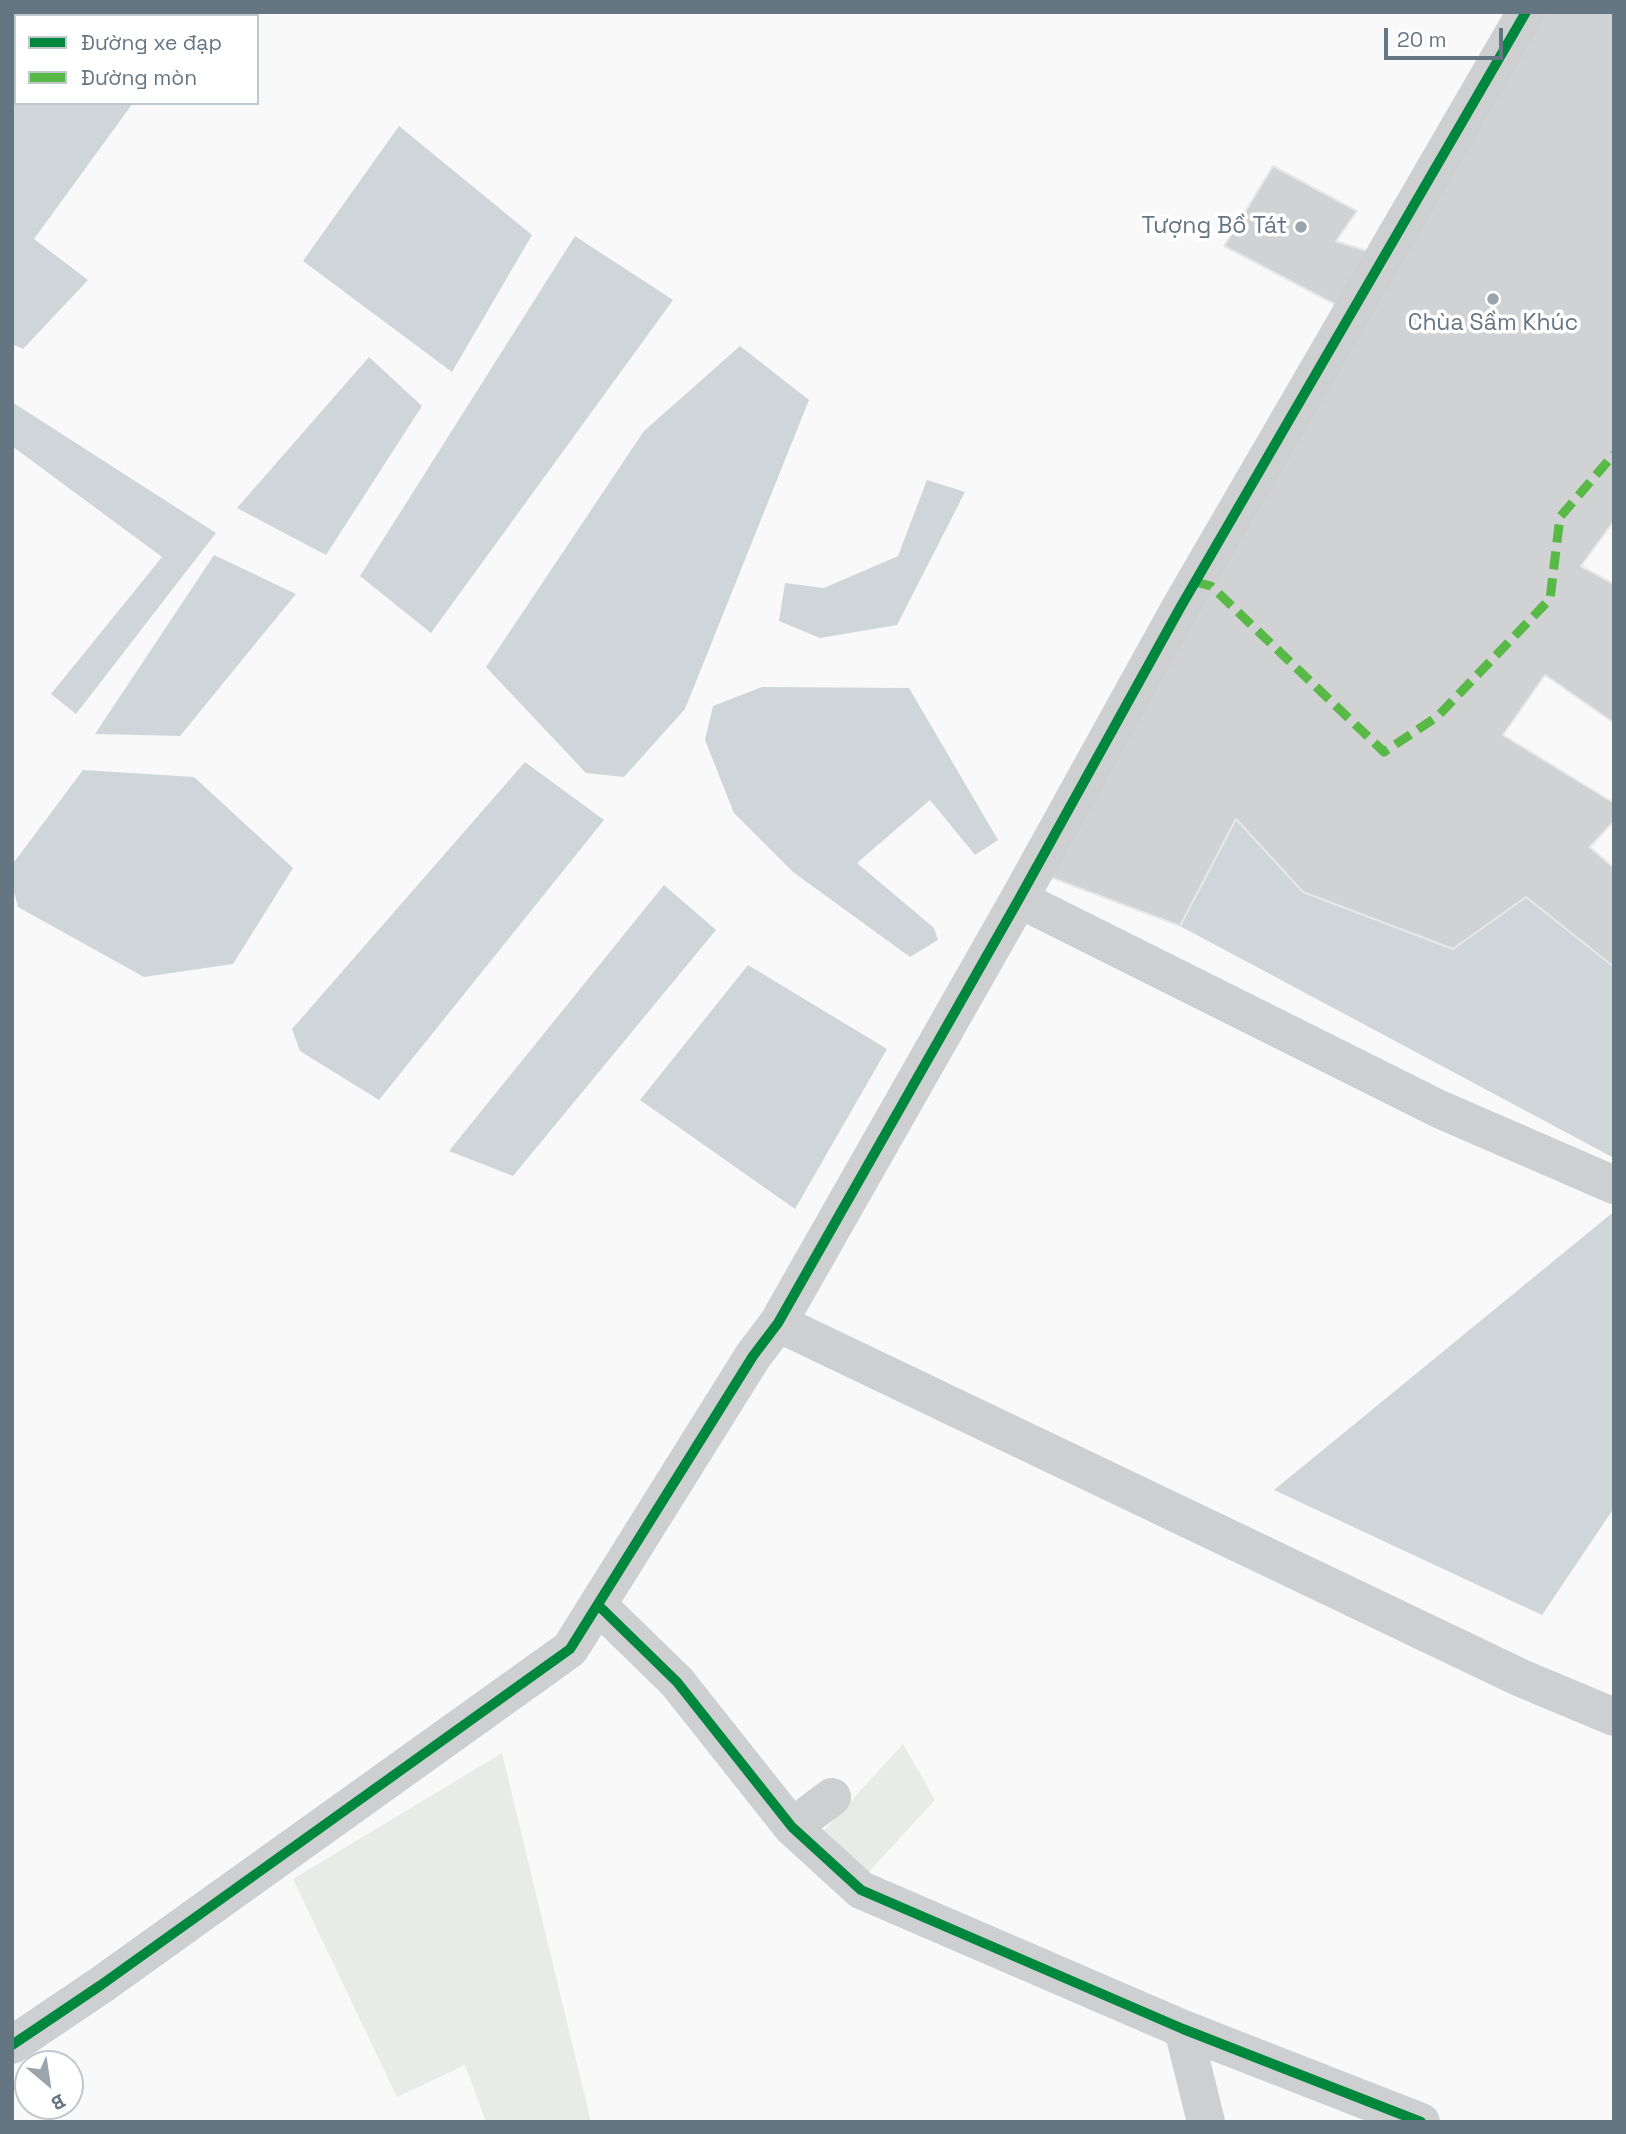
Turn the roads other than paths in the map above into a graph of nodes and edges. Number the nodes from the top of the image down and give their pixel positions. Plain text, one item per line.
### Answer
1 (1526, 12) edge
2 (1019, 899) junction
3 (1614, 1185) edge
4 (778, 1323) junction
5 (598, 1605) junction
6 (1614, 1717) edge
7 (832, 1797) dead end
8 (792, 1827) junction
9 (1183, 2029) junction
10 (12, 2045) edge
11 (1206, 2122) edge
12 (1421, 2122) edge

1 - 2 street
2 - 3 street
2 - 4 street
4 - 5 street
4 - 6 street
5 - 8 street
5 - 10 street
7 - 8 street
8 - 9 street
9 - 11 street
9 - 12 street

